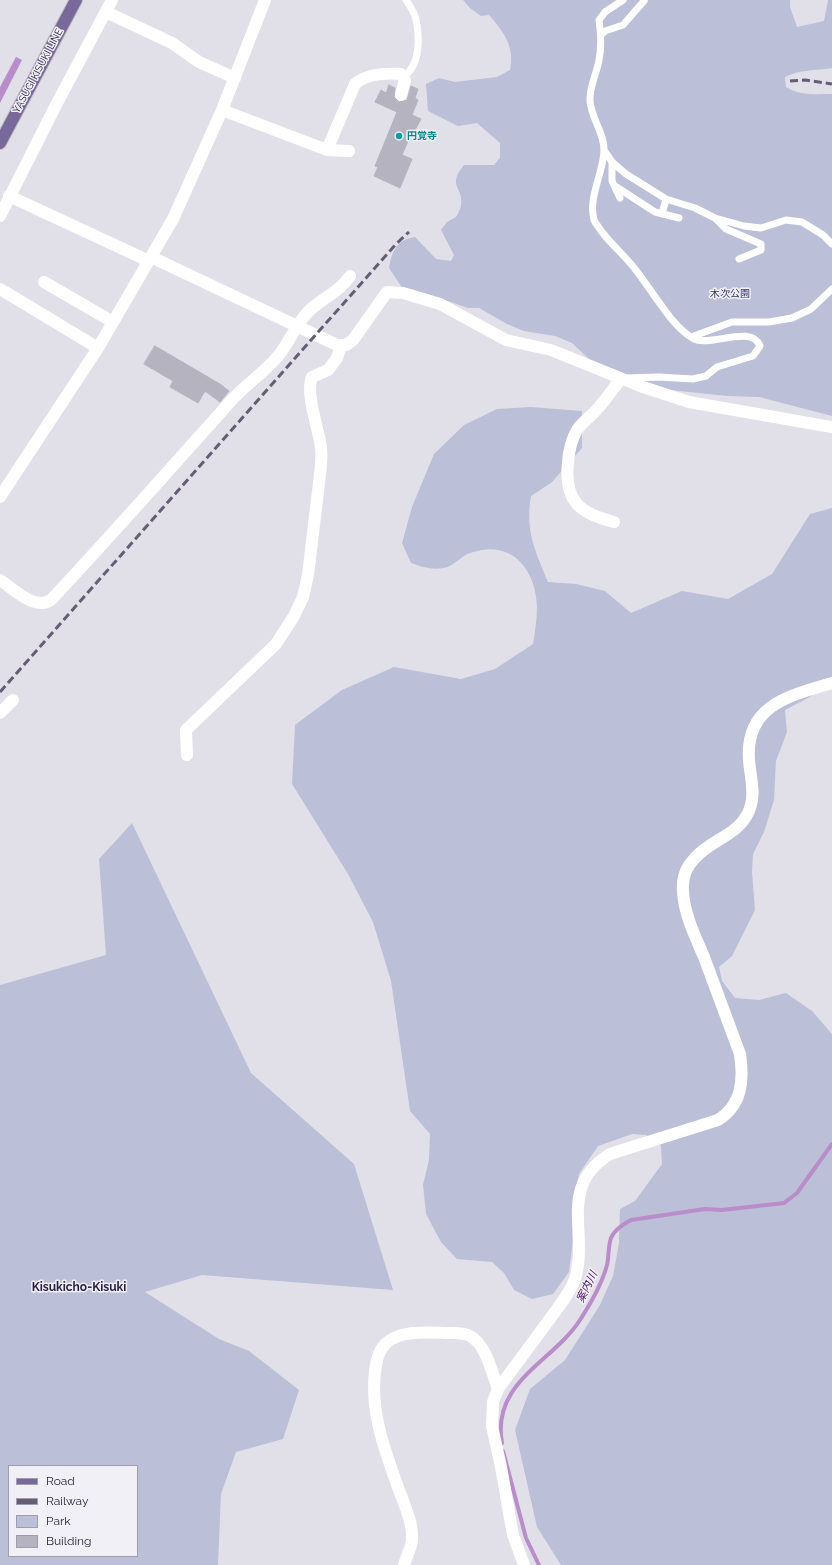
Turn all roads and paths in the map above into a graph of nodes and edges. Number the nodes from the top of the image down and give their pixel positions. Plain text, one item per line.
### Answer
1 (76, 0) edge
2 (112, 0) edge
3 (265, 0) edge
4 (406, 0) edge
5 (623, 0) edge
6 (644, 1) dead end
7 (106, 12) junction
8 (601, 35) junction
9 (404, 76) junction
10 (235, 78) junction
11 (401, 95) dead end
12 (222, 110) junction
13 (0, 143) edge
14 (327, 150) junction
15 (604, 150) junction
16 (349, 151) dead end
17 (612, 162) junction
18 (615, 186) junction
19 (10, 196) junction
20 (620, 198) dead end
21 (666, 199) junction
22 (662, 214) junction
23 (0, 216) edge
24 (680, 218) dead end
25 (715, 218) junction
26 (832, 244) edge
27 (150, 259) junction
28 (739, 259) dead end
29 (350, 276) dead end
30 (44, 282) dead end
31 (0, 289) edge
32 (832, 289) edge
33 (113, 322) junction
34 (297, 326) junction
35 (692, 337) junction
36 (341, 346) junction
37 (98, 348) junction
38 (621, 379) junction
39 (832, 427) edge
40 (0, 497) edge
41 (614, 522) dead end
42 (0, 580) edge
43 (832, 683) edge
44 (13, 700) dead end
45 (0, 713) edge
46 (187, 755) dead end
47 (498, 1388) junction
48 (404, 1565) edge
49 (524, 1565) edge

1 - 13 main road, YASUGI KISUKI LINE
2 - 7 street
3 - 10 street
4 - 9 lane
5 - 8 lane
6 - 8 lane
7 - 10 street
7 - 19 street
8 - 15 lane
9 - 11 street
9 - 14 street
10 - 12 street
12 - 14 street
12 - 27 street
14 - 16 street
15 - 17 lane
15 - 35 lane
17 - 18 lane
17 - 21 lane
18 - 20 lane
18 - 22 lane
19 - 23 street
19 - 27 street
21 - 22 lane
21 - 25 lane
22 - 24 lane
25 - 26 lane
25 - 28 lane
27 - 33 street
27 - 34 street
29 - 34 street
30 - 33 street
31 - 37 street
32 - 35 lane
33 - 37 street
34 - 36 street
34 - 42 street
35 - 38 lane
36 - 38 street
36 - 46 street
37 - 40 street
38 - 39 street
38 - 41 street
43 - 47 street
44 - 45 street
47 - 48 street
47 - 49 street

